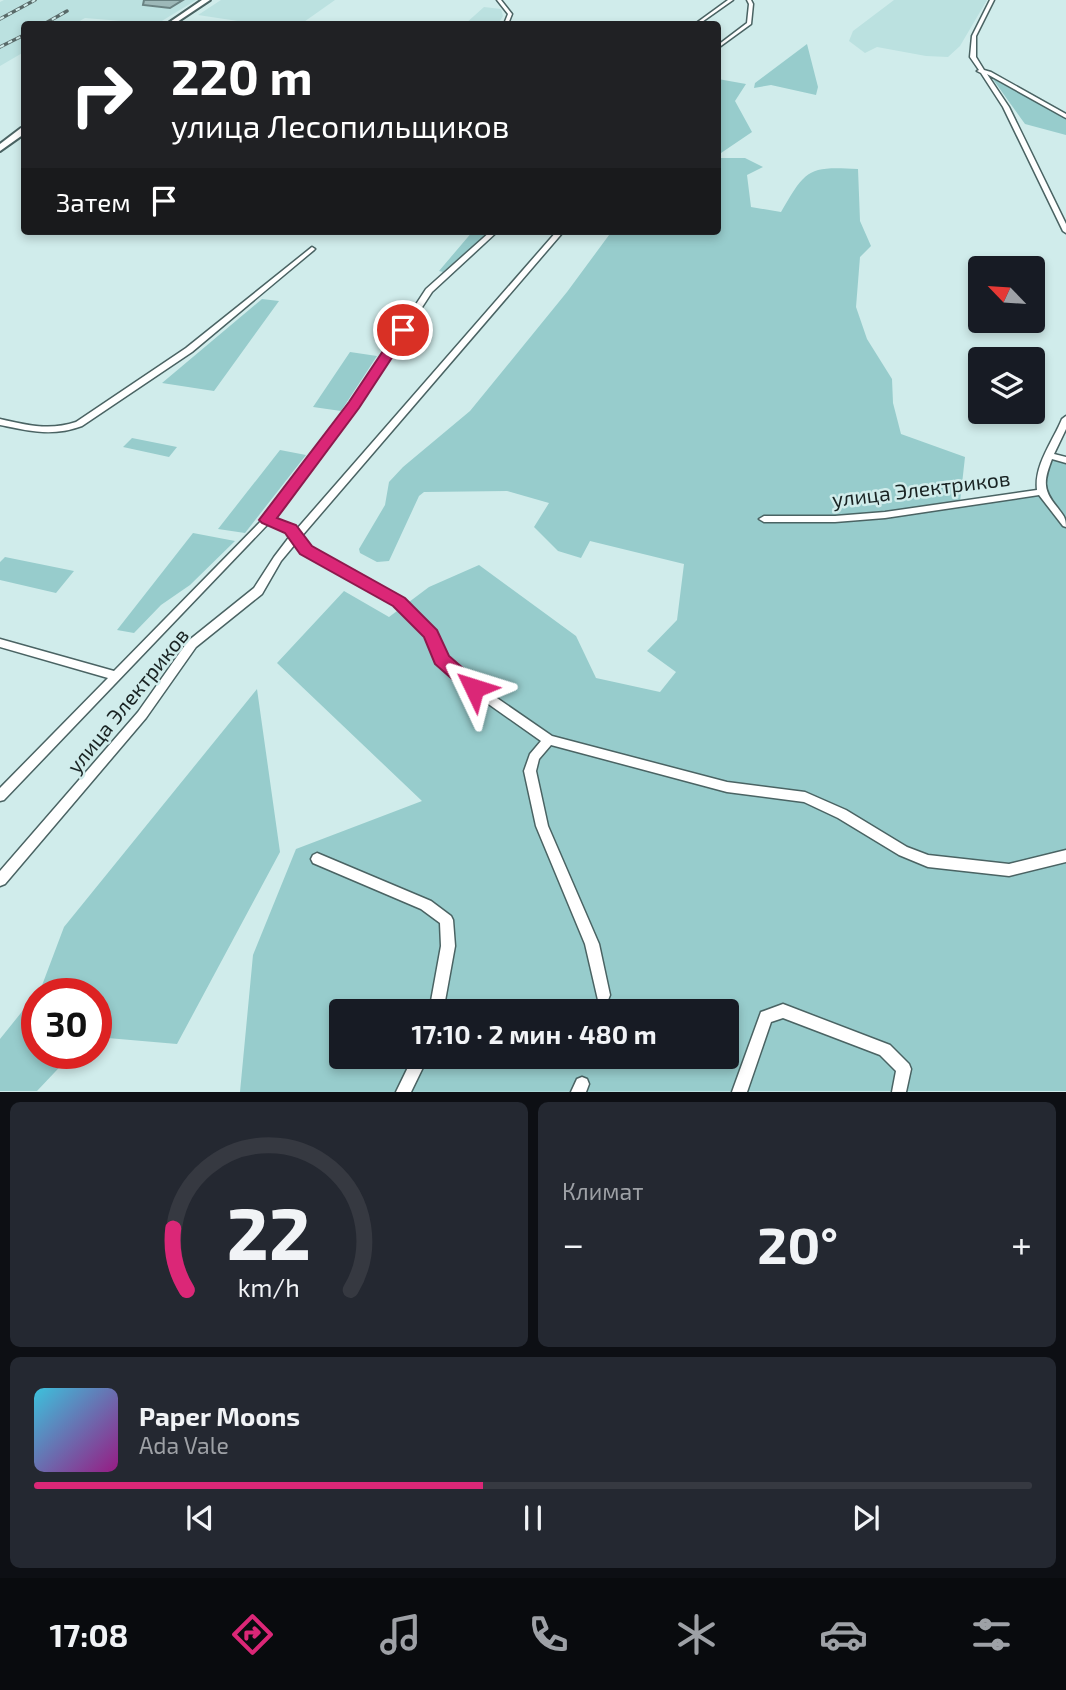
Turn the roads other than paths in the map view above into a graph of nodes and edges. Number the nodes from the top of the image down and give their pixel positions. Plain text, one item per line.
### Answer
1 (206, 0) edge
2 (499, 0) edge
3 (731, 0) edge
4 (749, 0) edge
5 (992, 0) edge
6 (174, 21) edge
7 (507, 21) edge
8 (701, 21) edge
9 (721, 45) edge
10 (980, 71) junction
11 (1066, 116) edge
12 (21, 132) edge
13 (0, 148) edge
14 (1066, 231) edge
15 (491, 235) edge
16 (558, 235) edge
17 (312, 249) dead end
18 (1066, 419) edge
19 (0, 422) edge
20 (1051, 456) junction
21 (1066, 460) edge
22 (1041, 492) junction
23 (764, 519) dead end
24 (267, 520) junction
25 (1066, 524) edge
26 (296, 536) junction
27 (0, 643) edge
28 (116, 676) junction
29 (549, 740) junction
30 (0, 796) edge
31 (1066, 856) edge
32 (317, 859) dead end
33 (0, 880) edge
34 (603, 995) dead end
35 (438, 999) edge
36 (415, 1069) edge
37 (403, 1091) edge
38 (739, 1091) edge
39 (899, 1091) edge

1 - 6 main road
2 - 7 street
3 - 8 street
4 - 9 street
5 - 10 street
10 - 11 street
10 - 14 street
12 - 13 main road
15 - 24 street
16 - 26 street, улица Электриков
17 - 19 street
18 - 20 street
20 - 21 street
20 - 22 street
22 - 23 street, улица Электриков
22 - 25 street
24 - 26 street
24 - 28 street
26 - 29 street
26 - 33 street, улица Электриков
27 - 28 street
28 - 30 street
29 - 31 street
29 - 34 street
32 - 35 street
36 - 37 street
38 - 39 street

